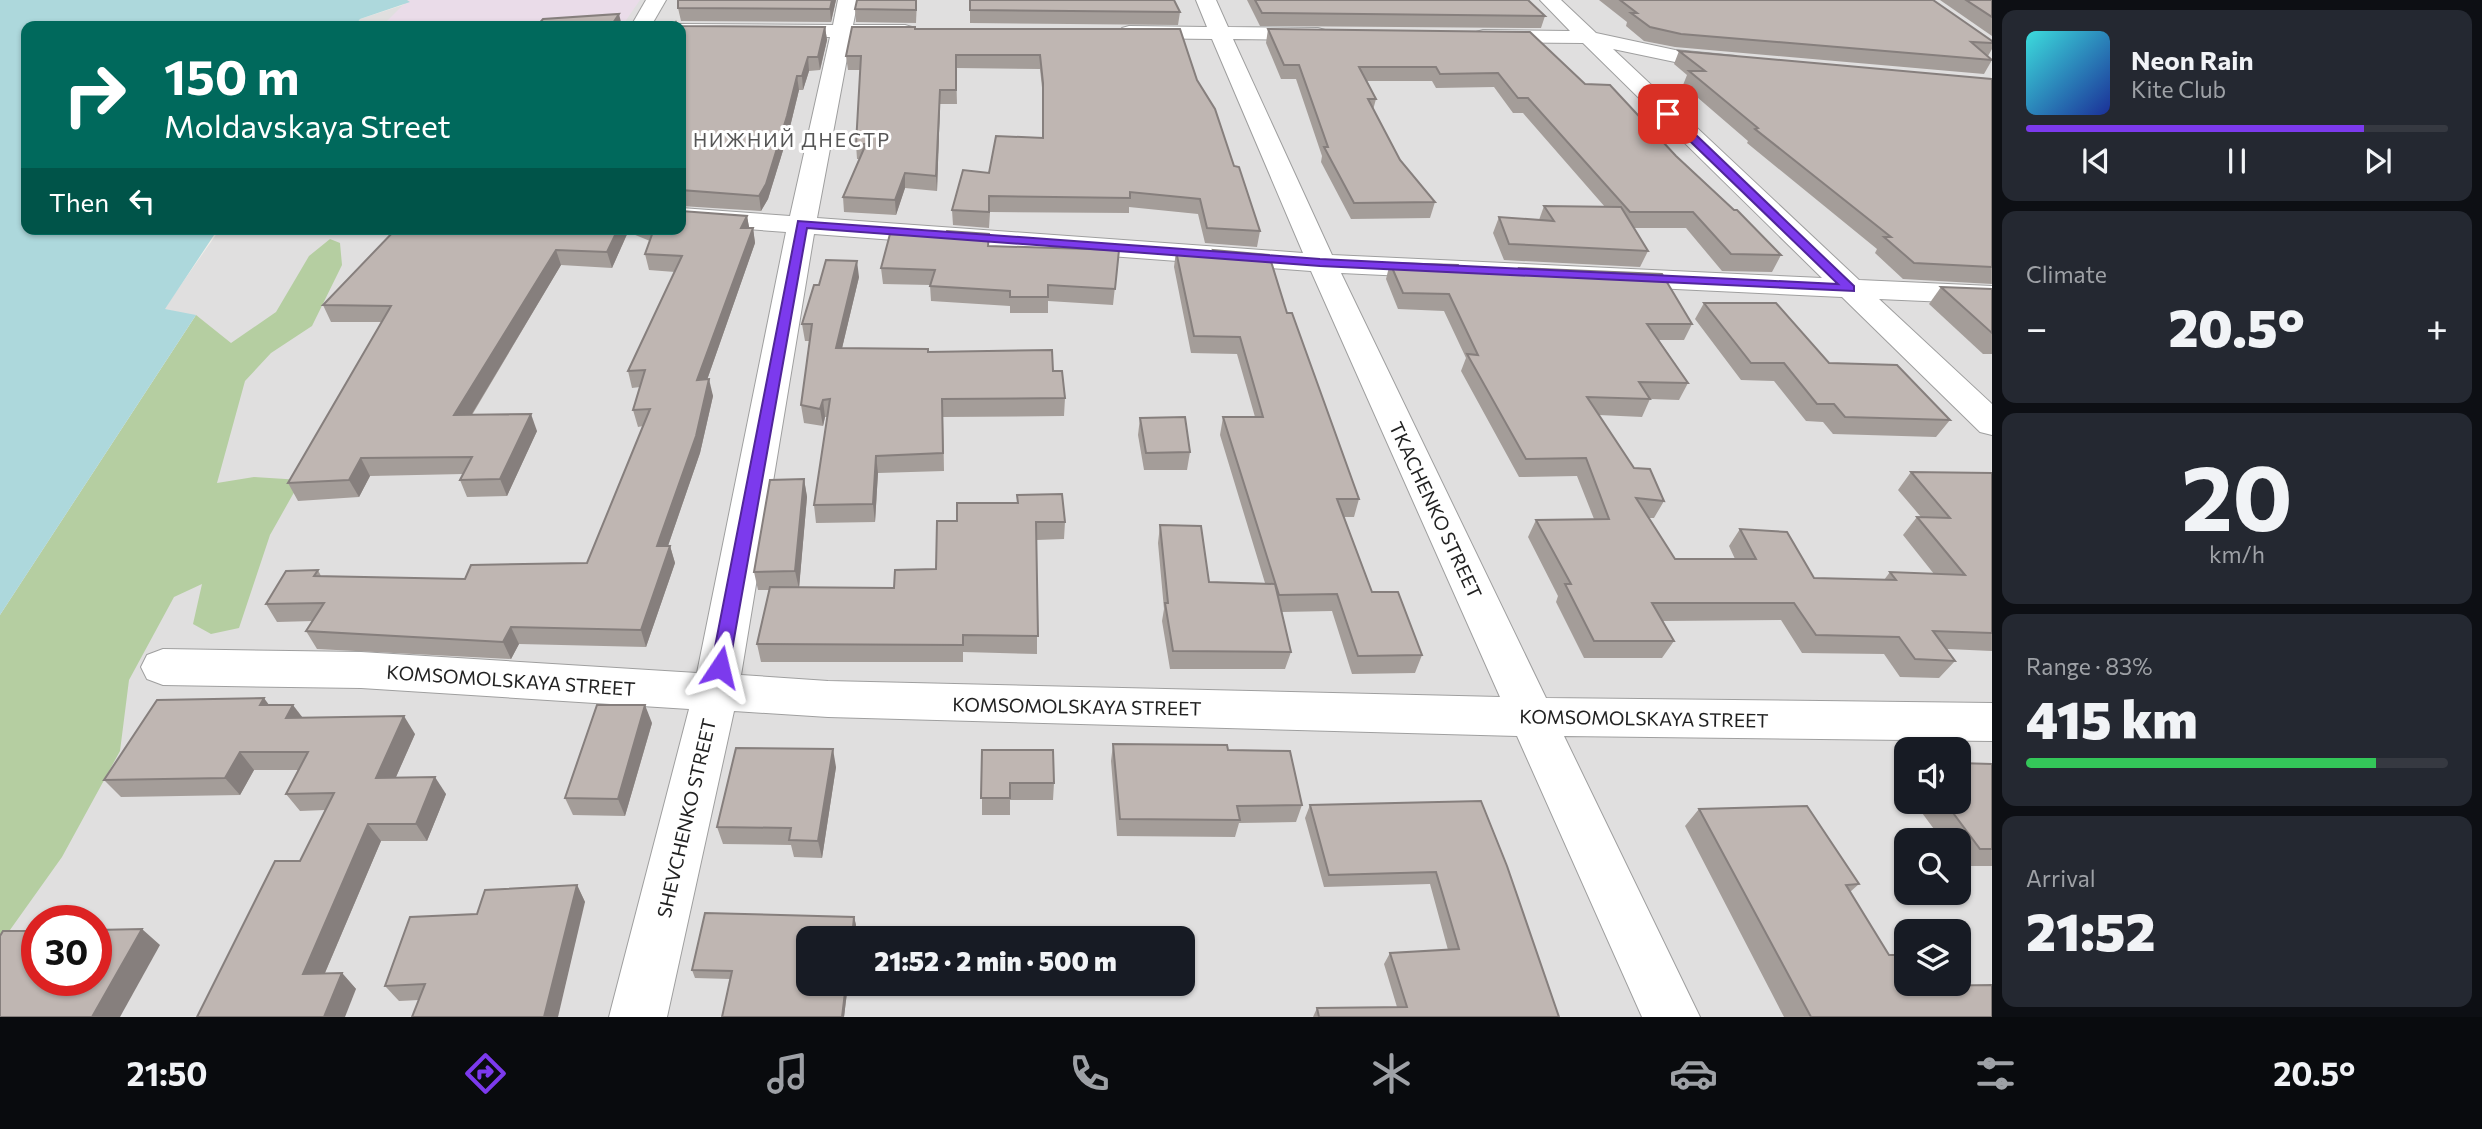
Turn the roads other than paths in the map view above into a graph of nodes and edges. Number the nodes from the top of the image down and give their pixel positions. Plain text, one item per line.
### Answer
1 (656, 0) edge
2 (1550, 0) edge
3 (844, 15) edge
4 (1213, 17) edge
5 (644, 21) edge
6 (686, 30) edge
7 (922, 31) edge
8 (1111, 32) edge
9 (1342, 34) edge
10 (1465, 36) edge
11 (1587, 37) junction
12 (1744, 62) edge
13 (686, 216) edge
14 (802, 224) junction
15 (1320, 262) junction
16 (1850, 288) junction
17 (1992, 295) edge
18 (1992, 424) edge
19 (163, 667) dead end
20 (715, 694) junction
21 (1534, 717) junction
22 (1992, 722) edge
23 (639, 1017) edge
24 (1671, 1017) edge

1 - 5 street
2 - 11 street
3 - 6 street
3 - 7 street
3 - 14 street, SHEVCHENKO STREET
4 - 8 street
4 - 9 street
4 - 15 street, TKACHENKO STREET
10 - 11 street
11 - 12 street
11 - 16 street
13 - 14 street
14 - 15 street
14 - 20 street, SHEVCHENKO STREET
15 - 16 street
15 - 21 street, TKACHENKO STREET
16 - 17 street
16 - 18 street
19 - 20 street, KOMSOMOLSKAYA STREET
20 - 21 street, KOMSOMOLSKAYA STREET
20 - 23 street, SHEVCHENKO STREET
21 - 22 street, KOMSOMOLSKAYA STREET
21 - 24 street, TKACHENKO STREET

